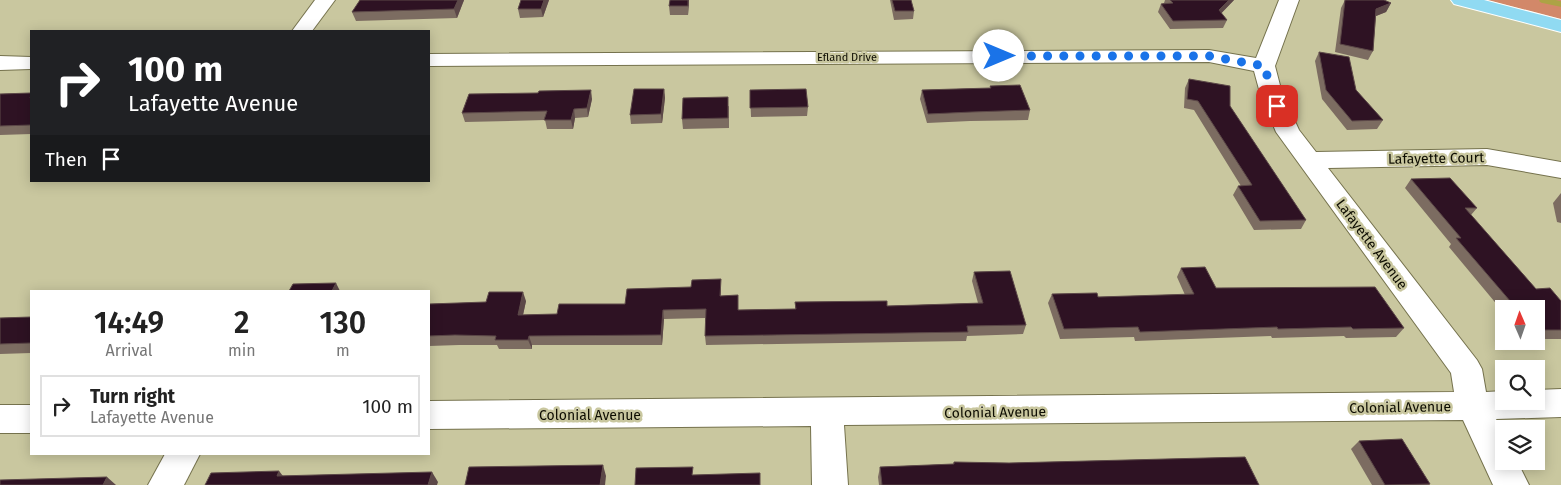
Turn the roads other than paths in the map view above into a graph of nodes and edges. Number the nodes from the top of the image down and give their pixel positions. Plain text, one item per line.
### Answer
1 (325, 0) edge
2 (1289, 0) edge
3 (1461, 0) edge
4 (1561, 26) edge
5 (303, 30) edge
6 (430, 60) edge
7 (0, 63) edge
8 (30, 63) edge
9 (1264, 66) junction
10 (1309, 160) junction
11 (1561, 170) edge
12 (1561, 403) edge
13 (1473, 406) junction
14 (827, 414) junction
15 (430, 416) edge
16 (0, 419) edge
17 (30, 419) edge
18 (182, 455) edge
19 (166, 485) edge
20 (830, 485) edge
21 (1511, 485) edge

1 - 5 street
2 - 9 street
3 - 4 main road
6 - 9 street, Efland Drive
7 - 8 street
9 - 10 street, Lafayette Avenue
10 - 11 street, Lafayette Court
10 - 13 street, Lafayette Avenue
12 - 13 street, Colonial Avenue
13 - 14 street, Colonial Avenue
13 - 21 street, Lafayette Avenue
14 - 15 street, Colonial Avenue
14 - 20 street
16 - 17 street
18 - 19 street

